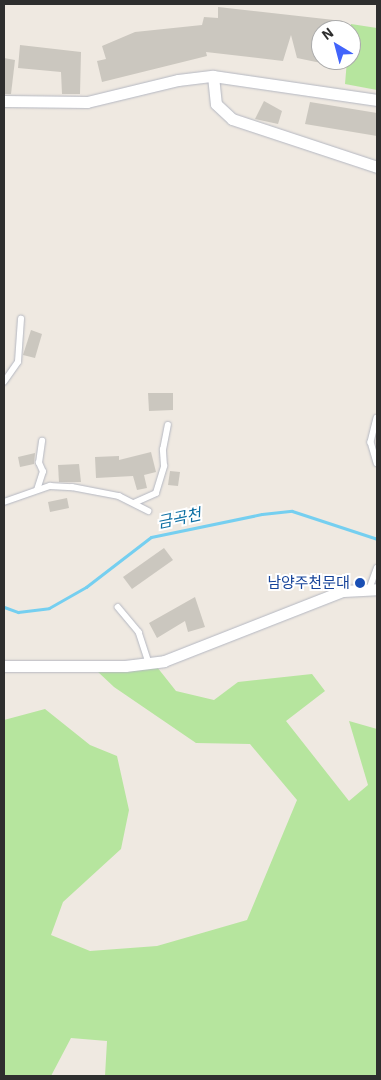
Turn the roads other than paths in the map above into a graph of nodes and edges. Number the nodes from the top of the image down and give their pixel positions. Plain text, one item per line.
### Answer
1 (212, 76) junction
2 (227, 78) junction
3 (214, 96) junction
4 (377, 100) edge
5 (4, 101) edge
6 (377, 167) edge
7 (21, 319) dead end
8 (4, 382) edge
9 (377, 418) edge
10 (168, 425) dead end
11 (42, 441) dead end
12 (377, 463) edge
13 (37, 490) junction
14 (4, 502) edge
15 (134, 503) junction
16 (148, 511) dead end
17 (377, 568) edge
18 (374, 588) edge
19 (118, 607) dead end
20 (149, 663) junction
21 (4, 666) edge

1 - 2 street
1 - 3 street
1 - 5 street
2 - 3 lane
2 - 4 street
3 - 6 street
7 - 8 lane
9 - 12 lane
10 - 15 lane
11 - 13 lane
13 - 14 lane
13 - 15 lane
15 - 16 lane
17 - 18 lane
18 - 20 street
19 - 20 lane
20 - 21 street

